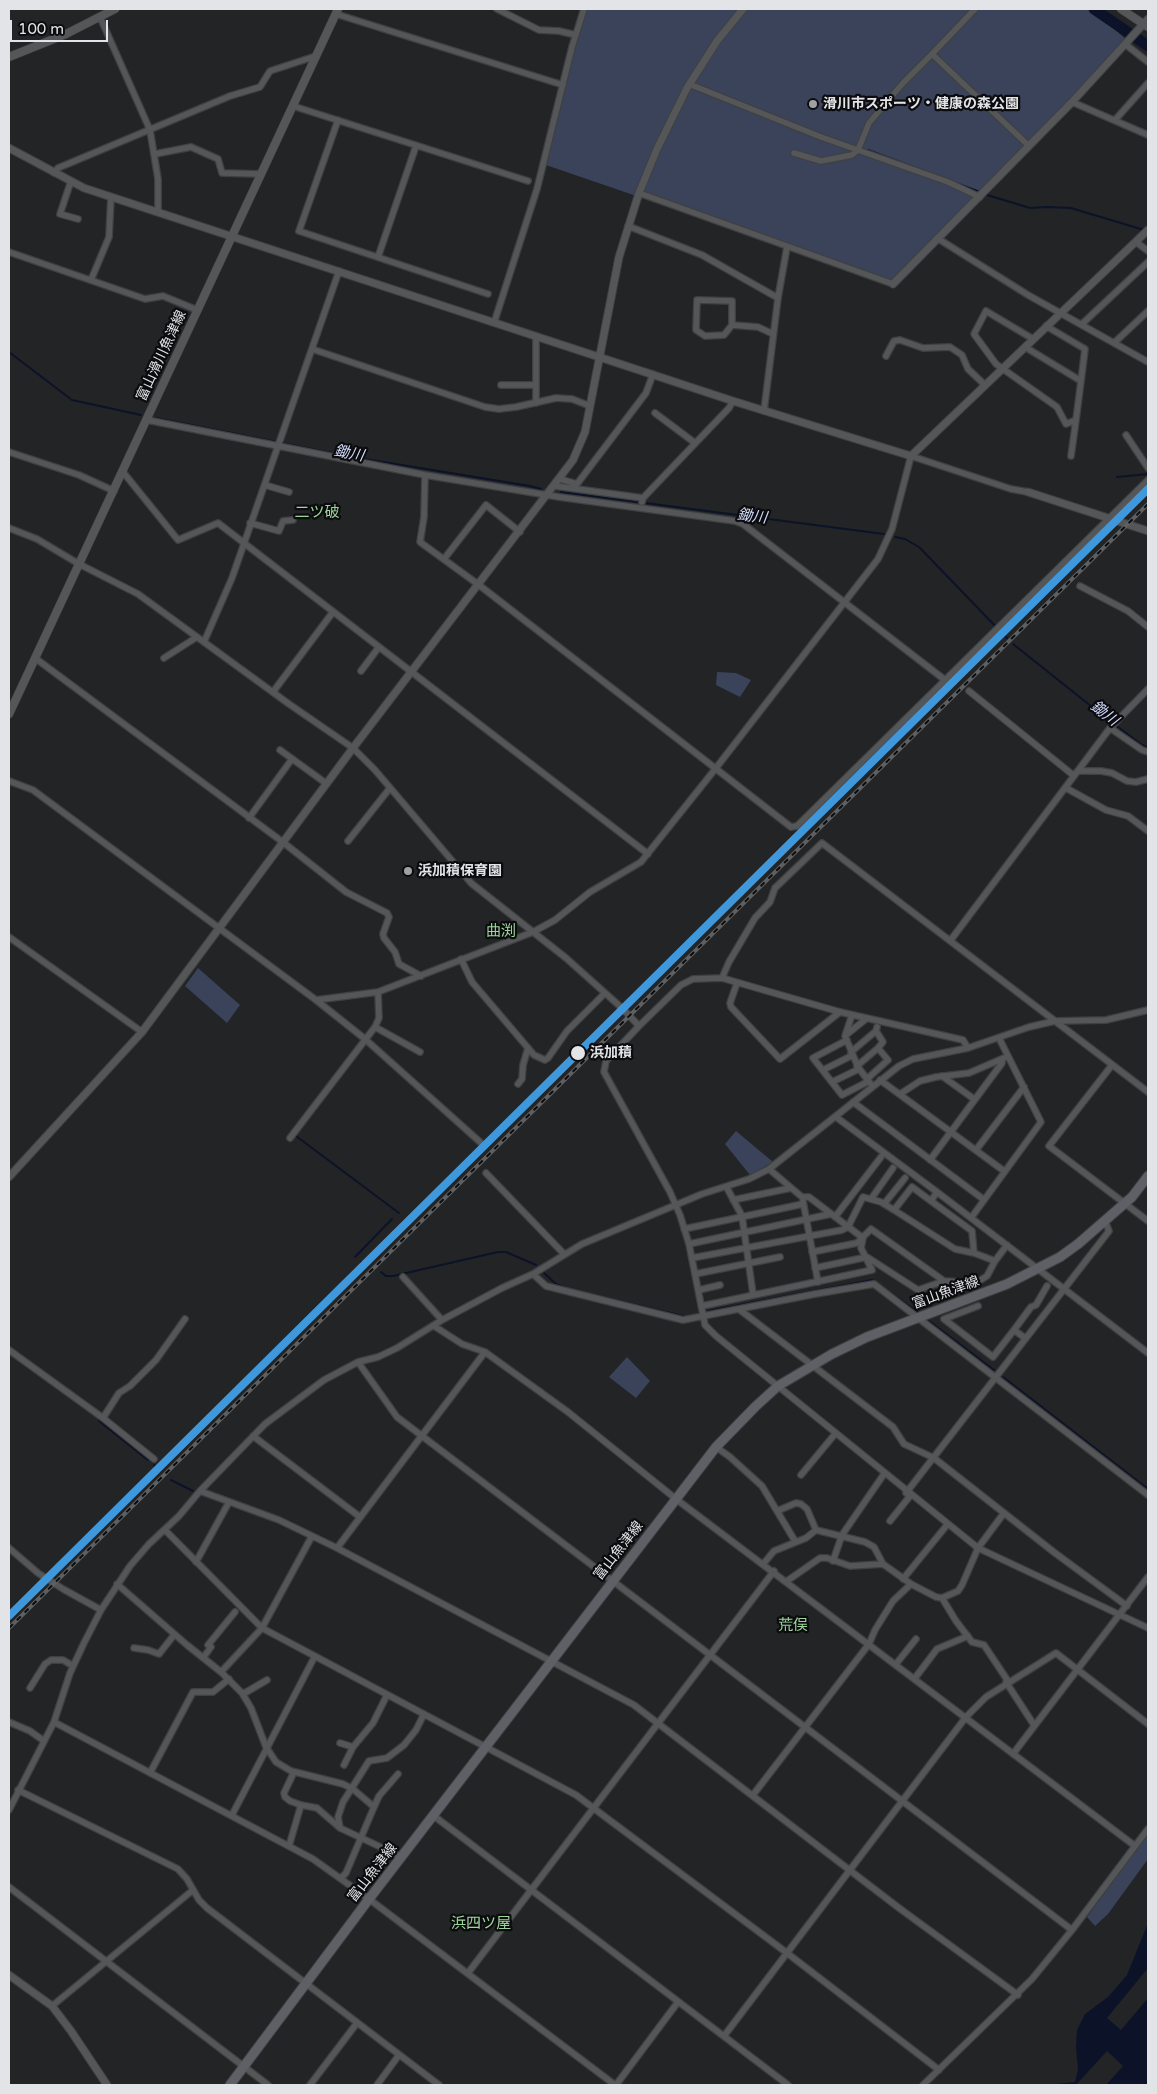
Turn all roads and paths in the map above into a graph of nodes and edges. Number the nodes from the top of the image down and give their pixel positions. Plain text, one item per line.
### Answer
1 (115, 9) edge
2 (497, 9) edge
3 (584, 9) edge
4 (743, 9) edge
5 (975, 9) edge
6 (1121, 9) edge
7 (337, 11) edge
8 (100, 17) junction
9 (1147, 23) edge
10 (576, 35) junction
11 (1126, 42) junction
12 (932, 54) junction
13 (316, 56) junction
14 (9, 57) edge
15 (1148, 62) edge
16 (1148, 83) edge
17 (563, 84) junction
18 (689, 84) junction
19 (1072, 102) junction
20 (293, 106) junction
21 (338, 120) junction
22 (1115, 120) junction
23 (150, 130) junction
24 (1148, 135) edge
25 (416, 146) junction
26 (1029, 146) junction
27 (9, 148) edge
28 (858, 150) junction
29 (794, 153) dead end
30 (155, 154) junction
31 (54, 173) junction
32 (260, 174) junction
33 (71, 182) junction
34 (528, 182) dead end
35 (639, 193) junction
36 (111, 197) junction
37 (980, 197) junction
38 (158, 212) junction
39 (78, 219) dead end
40 (628, 226) junction
41 (1148, 230) edge
42 (231, 237) junction
43 (937, 238) junction
44 (1136, 242) junction
45 (787, 247) junction
46 (1148, 251) edge
47 (9, 252) edge
48 (378, 257) junction
49 (1148, 262) edge
50 (339, 271) junction
51 (91, 280) junction
52 (892, 284) joint
53 (488, 294) dead end
54 (778, 298) junction
55 (197, 310) junction
56 (1148, 311) edge
57 (1061, 312) junction
58 (494, 323) junction
59 (1082, 324) junction
60 (732, 325) junction
61 (1046, 326) junction
62 (773, 334) junction
63 (536, 336) junction
64 (1033, 338) junction
65 (1114, 343) junction
66 (1025, 347) junction
67 (312, 349) junction
68 (886, 356) dead end
69 (599, 357) junction
70 (1148, 362) edge
71 (1003, 368) junction
72 (653, 374) junction
73 (1081, 380) junction
74 (501, 385) dead end
75 (536, 385) junction
76 (985, 385) junction
77 (733, 401) junction
78 (536, 402) junction
79 (590, 406) junction
80 (764, 411) junction
81 (655, 412) dead end
82 (147, 420) junction
83 (1076, 420) junction
84 (1066, 424) junction
85 (1126, 435) dead end
86 (1073, 439) junction
87 (695, 443) junction
88 (279, 444) junction
89 (9, 452) edge
90 (911, 456) junction
91 (1071, 456) dead end
92 (1148, 468) edge
93 (122, 472) junction
94 (425, 475) junction
95 (1148, 480) edge
96 (557, 482) junction
97 (265, 485) junction
98 (114, 491) junction
99 (289, 492) dead end
100 (1028, 492) joint
101 (549, 494) junction
102 (642, 503) junction
103 (1108, 518) junction
104 (293, 520) dead end
105 (250, 523) junction
106 (9, 528) edge
107 (1148, 531) edge
108 (520, 532) junction
109 (244, 542) junction
110 (444, 559) junction
111 (79, 564) junction
112 (479, 585) junction
113 (1080, 586) dead end
114 (844, 603) junction
115 (333, 612) junction
116 (1148, 627) edge
117 (197, 638) junction
118 (204, 642) junction
119 (378, 647) junction
120 (35, 658) junction
121 (164, 658) dead end
122 (361, 671) dead end
123 (412, 673) junction
124 (945, 680) junction
125 (1148, 689) edge
126 (969, 691) dead end
127 (273, 692) junction
128 (9, 714) edge
129 (1113, 725) junction
130 (353, 748) junction
131 (280, 750) dead end
132 (1148, 752) edge
133 (292, 759) junction
134 (716, 768) junction
135 (1076, 773) junction
136 (1148, 780) edge
137 (9, 781) edge
138 (327, 784) junction
139 (390, 788) junction
140 (1066, 788) junction
141 (249, 818) junction
142 (1148, 831) edge
143 (348, 841) dead end
144 (284, 843) junction
145 (648, 854) junction
146 (220, 930) junction
147 (533, 932) junction
148 (9, 937) edge
149 (950, 940) junction
150 (461, 959) junction
151 (421, 976) junction
152 (722, 978) junction
153 (738, 983) junction
154 (378, 992) junction
155 (605, 993) junction
156 (316, 1000) junction
157 (1148, 1010) edge
158 (840, 1012) junction
159 (852, 1016) junction
160 (866, 1019) junction
161 (1055, 1021) junction
162 (878, 1022) junction
163 (639, 1026) junction
164 (375, 1027) junction
165 (876, 1031) junction
166 (142, 1032) junction
167 (846, 1038) junction
168 (999, 1038) junction
169 (365, 1039) junction
170 (528, 1048) junction
171 (878, 1048) junction
172 (968, 1048) junction
173 (420, 1052) dead end
174 (852, 1053) junction
175 (1008, 1056) junction
176 (1002, 1059) junction
177 (1112, 1065) junction
178 (858, 1067) junction
179 (823, 1070) junction
180 (942, 1076) junction
181 (868, 1080) junction
182 (880, 1080) junction
183 (832, 1082) junction
184 (518, 1084) dead end
185 (873, 1086) junction
186 (1024, 1087) junction
187 (1148, 1092) edge
188 (900, 1094) junction
189 (974, 1099) junction
190 (853, 1102) junction
191 (836, 1117) junction
192 (951, 1131) junction
193 (290, 1138) dead end
194 (480, 1142) dead end
195 (976, 1150) junction
196 (881, 1157) dead end
197 (930, 1160) junction
198 (893, 1168) dead end
199 (769, 1169) junction
200 (1004, 1171) junction
201 (486, 1173) dead end
202 (1148, 1176) edge
203 (9, 1177) edge
204 (905, 1178) dead end
205 (727, 1188) junction
206 (791, 1188) junction
207 (937, 1192) junction
208 (802, 1197) junction
209 (871, 1199) junction
210 (983, 1199) junction
211 (734, 1200) junction
212 (931, 1201) junction
213 (1124, 1203) junction
214 (803, 1204) junction
215 (884, 1204) junction
216 (676, 1205) junction
217 (894, 1210) junction
218 (742, 1216) junction
219 (833, 1216) junction
220 (970, 1218) junction
221 (806, 1220) junction
222 (1105, 1221) junction
223 (1148, 1221) edge
224 (848, 1227) junction
225 (684, 1229) junction
226 (745, 1232) junction
227 (809, 1237) junction
228 (864, 1238) junction
229 (689, 1244) junction
230 (1007, 1245) junction
231 (747, 1248) junction
232 (812, 1252) junction
233 (974, 1253) junction
234 (564, 1254) junction
235 (780, 1257) dead end
236 (867, 1257) junction
237 (692, 1258) junction
238 (995, 1261) junction
239 (749, 1263) junction
240 (815, 1268) junction
241 (1038, 1269) junction
242 (533, 1274) junction
243 (696, 1274) junction
244 (403, 1277) dead end
245 (944, 1281) junction
246 (818, 1282) junction
247 (720, 1285) dead end
248 (1047, 1286) dead end
249 (1064, 1288) junction
250 (699, 1290) junction
251 (754, 1294) junction
252 (702, 1306) junction
253 (978, 1306) dead end
254 (740, 1310) junction
255 (938, 1311) junction
256 (703, 1318) junction
257 (917, 1318) junction
258 (944, 1318) junction
259 (185, 1319) dead end
260 (442, 1320) junction
261 (434, 1326) junction
262 (1014, 1330) junction
263 (1025, 1338) junction
264 (9, 1350) edge
265 (485, 1352) junction
266 (1148, 1353) edge
267 (358, 1362) junction
268 (811, 1364) junction
269 (995, 1377) junction
270 (778, 1386) junction
271 (103, 1418) junction
272 (422, 1434) junction
273 (835, 1434) junction
274 (253, 1436) junction
275 (716, 1447) junction
276 (934, 1458) junction
277 (154, 1459) dead end
278 (884, 1474) junction
279 (801, 1475) dead end
280 (200, 1490) junction
281 (908, 1494) junction
282 (1148, 1495) edge
283 (676, 1498) junction
284 (229, 1502) junction
285 (777, 1511) junction
286 (1004, 1513) junction
287 (360, 1517) junction
288 (890, 1521) dead end
289 (947, 1525) junction
290 (165, 1530) junction
291 (816, 1530) junction
292 (842, 1535) junction
293 (312, 1536) junction
294 (795, 1541) junction
295 (9, 1548) edge
296 (337, 1548) junction
297 (978, 1548) junction
298 (833, 1561) junction
299 (196, 1562) junction
300 (764, 1563) junction
301 (883, 1564) junction
302 (774, 1571) junction
303 (1148, 1577) edge
304 (903, 1579) junction
305 (613, 1581) junction
306 (787, 1581) junction
307 (117, 1584) junction
308 (911, 1584) junction
309 (942, 1598) junction
310 (1127, 1606) junction
311 (101, 1610) junction
312 (235, 1612) dead end
313 (1120, 1615) junction
314 (262, 1628) junction
315 (1148, 1628) edge
316 (174, 1634) junction
317 (968, 1636) junction
318 (916, 1639) dead end
319 (869, 1644) junction
320 (134, 1648) dead end
321 (709, 1654) junction
322 (314, 1656) junction
323 (203, 1658) junction
324 (552, 1662) junction
325 (896, 1664) junction
326 (73, 1666) junction
327 (1078, 1669) junction
328 (221, 1672) junction
329 (915, 1678) junction
330 (229, 1679) junction
331 (267, 1680) dead end
332 (1007, 1682) junction
333 (30, 1688) dead end
334 (243, 1694) junction
335 (387, 1695) junction
336 (424, 1714) junction
337 (966, 1717) junction
338 (9, 1722) edge
339 (54, 1722) junction
340 (658, 1722) junction
341 (1148, 1724) edge
342 (1034, 1725) junction
343 (805, 1727) junction
344 (44, 1741) junction
345 (340, 1743) dead end
346 (486, 1746) junction
347 (266, 1747) junction
348 (353, 1748) junction
349 (1013, 1754) junction
350 (344, 1765) dead end
351 (150, 1772) junction
352 (294, 1772) junction
353 (398, 1774) dead end
354 (353, 1789) junction
355 (14, 1793) edge
356 (753, 1795) junction
357 (902, 1801) junction
358 (301, 1804) junction
359 (374, 1807) junction
360 (593, 1807) junction
361 (9, 1810) edge
362 (232, 1815) junction
363 (434, 1816) junction
364 (340, 1828) junction
365 (1148, 1829) edge
366 (361, 1839) junction
367 (289, 1846) junction
368 (1135, 1846) junction
369 (402, 1857) junction
370 (850, 1869) junction
371 (342, 1878) junction
372 (9, 1887) edge
373 (193, 1890) junction
374 (531, 1890) junction
375 (370, 1899) junction
376 (1072, 1930) junction
377 (787, 1953) junction
378 (105, 1962) junction
379 (468, 1973) junction
380 (9, 1975) edge
381 (306, 1984) junction
382 (1018, 1995) junction
383 (678, 2002) junction
384 (52, 2006) junction
385 (357, 2023) junction
386 (724, 2036) junction
387 (399, 2055) junction
388 (244, 2067) junction
389 (939, 2070) junction
390 (107, 2085) edge
391 (230, 2085) edge
392 (268, 2085) edge
393 (310, 2085) edge
394 (377, 2085) edge
395 (439, 2085) edge
396 (615, 2085) edge
397 (788, 2085) edge
398 (923, 2085) edge

1 - 8 main road
2 - 10 street
3 - 10 street
4 - 18 street
5 - 12 street
6 - 9 main road
7 - 13 main road, 富山滑川魚津線
7 - 17 street
8 - 14 main road
8 - 23 street
9 - 11 street
10 - 17 street
11 - 15 street
11 - 19 street
12 - 26 street
12 - 28 street
13 - 20 main road, 富山滑川魚津線
13 - 23 street
16 - 22 street
17 - 58 street
18 - 28 street
18 - 35 street
19 - 22 street
19 - 26 street
20 - 21 street
20 - 32 main road, 富山滑川魚津線
21 - 25 street
21 - 48 street
22 - 24 street
23 - 30 street
23 - 31 street
25 - 34 street
25 - 48 street
26 - 37 street
27 - 31 street
28 - 29 street
28 - 37 street
30 - 32 street
30 - 38 street
31 - 33 street
32 - 42 main road, 富山滑川魚津線
33 - 36 street
33 - 39 street
35 - 40 street
35 - 45 street
36 - 38 street
36 - 51 street
37 - 43 street
38 - 42 street
40 - 54 street
40 - 69 street
41 - 44 street
42 - 50 street
42 - 55 main road, 富山滑川魚津線
43 - 52 street
43 - 57 street
44 - 46 street
44 - 57 street
45 - 52 street
45 - 54 street
47 - 51 street
48 - 53 street
49 - 59 street
50 - 58 street
50 - 67 street
51 - 55 street
54 - 62 street
55 - 82 main road, 富山滑川魚津線
56 - 65 street
57 - 59 street
57 - 61 street
58 - 63 street
59 - 65 street
60 - 60 street
60 - 62 street
61 - 64 street
61 - 73 street
62 - 80 street
63 - 69 street
63 - 75 street
64 - 66 street
64 - 71 street
65 - 70 street
66 - 71 street
66 - 73 street
67 - 78 street
67 - 88 street
68 - 76 street
69 - 72 street
69 - 79 street
71 - 76 street
71 - 84 street
72 - 77 street
72 - 96 street
73 - 83 street
74 - 75 street
75 - 78 street
76 - 90 street
77 - 80 street
77 - 87 street
78 - 79 street
79 - 96 street
80 - 90 street
81 - 87 street
82 - 88 street
82 - 93 main road, 富山滑川魚津線
83 - 84 street
83 - 86 street
84 - 86 street
85 - 92 street
86 - 91 street
87 - 102 street
88 - 94 street
88 - 97 street
89 - 98 street
90 - 100 street
90 - 114 street
93 - 98 main road, 富山滑川魚津線
93 - 109 street
94 - 101 street
94 - 110 street
95 - 103 street
96 - 101 street
96 - 102 street
97 - 99 street
97 - 105 street
98 - 111 main road, 富山滑川魚津線
100 - 103 street
101 - 102 street
101 - 108 street
102 - 114 street
103 - 107 street
103 - 124 street
104 - 105 street
105 - 109 street
106 - 111 street
108 - 110 street
108 - 112 street
109 - 115 street
109 - 118 street
110 - 112 street
111 - 117 street
111 - 120 main road, 富山滑川魚津線
112 - 123 street
112 - 134 street
113 - 116 street
114 - 124 street
114 - 134 street
115 - 119 street
115 - 127 street
117 - 118 street
117 - 121 street
118 - 127 street
119 - 122 street
119 - 123 street
120 - 128 main road, 富山滑川魚津線
120 - 141 street
123 - 130 street
123 - 145 street
124 - 134 street
125 - 129 street
126 - 135 street
127 - 130 street
129 - 132 street
129 - 135 street
130 - 138 street
130 - 139 street
131 - 133 street
133 - 138 street
133 - 141 street
134 - 145 street
135 - 136 street
135 - 140 street
137 - 146 street
138 - 144 street
139 - 143 street
139 - 147 street
140 - 142 street
140 - 149 street
141 - 144 street
144 - 146 street
144 - 151 street
145 - 147 street
146 - 156 street
146 - 166 street
147 - 150 street
147 - 155 street
148 - 166 street
149 - 152 street
149 - 161 street
150 - 151 street
150 - 170 street
151 - 154 street
152 - 153 street
152 - 163 street
153 - 158 street
153 - 158 street
154 - 156 street
154 - 164 street
155 - 163 street
155 - 170 street
156 - 169 street
157 - 161 street
158 - 159 street
159 - 160 street
159 - 167 street
160 - 162 street
160 - 167 street
161 - 168 street
161 - 177 street
162 - 165 street
162 - 172 street
163 - 216 street
164 - 169 street
164 - 173 street
165 - 171 street
165 - 174 street
166 - 203 street
167 - 174 street
167 - 179 street
168 - 172 street
168 - 175 street
169 - 193 street
169 - 194 street
170 - 184 street
171 - 178 street
171 - 181 street
172 - 182 street
174 - 178 street
174 - 179 street
175 - 176 street
175 - 186 street
176 - 180 street
176 - 189 street
177 - 187 street
177 - 213 street
178 - 181 street
178 - 183 street
179 - 183 street
180 - 188 street
180 - 189 street
181 - 183 street
181 - 185 street
182 - 185 street
182 - 188 street
185 - 190 street
186 - 195 street
186 - 200 street
188 - 192 street
189 - 192 street
190 - 191 street
190 - 197 street
191 - 199 street
191 - 207 street
192 - 195 street
192 - 197 street
195 - 200 street
196 - 219 street
197 - 210 street
198 - 209 street
199 - 205 street
199 - 206 street
200 - 210 street
201 - 234 street
202 - 213 main road, 富山魚津線
204 - 215 street
205 - 211 street
205 - 216 street
206 - 208 street
206 - 211 street
207 - 212 street
207 - 220 street
208 - 214 street
208 - 219 street
209 - 215 street
209 - 224 street
210 - 220 street
211 - 218 street
212 - 217 street
212 - 233 street
213 - 222 main road, 富山魚津線
213 - 223 street
214 - 218 street
214 - 221 street
215 - 217 street
216 - 225 street
216 - 234 street
217 - 233 street
218 - 225 street
218 - 226 street
219 - 221 street
219 - 224 street
220 - 230 street
221 - 226 street
221 - 227 street
222 - 241 main road, 富山魚津線
222 - 249 street
224 - 227 street
224 - 228 street
225 - 229 street
226 - 229 street
226 - 231 street
227 - 231 street
227 - 232 street
228 - 232 street
228 - 236 street
228 - 245 street
229 - 237 street
230 - 238 street
230 - 241 street
231 - 237 street
231 - 239 street
232 - 240 street
233 - 238 street
234 - 242 street
235 - 239 street
236 - 240 street
236 - 245 street
236 - 246 street
237 - 243 street
238 - 245 street
239 - 243 street
239 - 251 street
240 - 246 street
241 - 249 street
241 - 255 main road, 富山魚津線
242 - 256 street
242 - 260 street
243 - 250 street
244 - 260 street
246 - 251 street
247 - 250 street
248 - 262 street
249 - 263 street
249 - 266 street
250 - 252 street
251 - 252 street
252 - 256 street
253 - 258 street
254 - 256 street
254 - 257 street
254 - 268 street
255 - 257 main road, 富山魚津線
255 - 258 street
256 - 270 street
257 - 268 main road, 富山魚津線
257 - 269 street
258 - 262 street
259 - 271 street
260 - 261 street
261 - 265 street
261 - 267 street
262 - 263 street
263 - 269 street
264 - 271 street
265 - 272 street
265 - 283 street
267 - 272 street
267 - 274 street
268 - 270 main road, 富山魚津線
268 - 276 street
269 - 276 street
269 - 282 street
270 - 273 street
270 - 275 main road, 富山魚津線
271 - 277 street
272 - 287 street
272 - 305 street
273 - 278 street
273 - 279 street
274 - 280 street
274 - 287 street
275 - 283 main road, 富山魚津線
275 - 285 street
276 - 281 street
276 - 286 street
278 - 281 street
278 - 292 street
280 - 284 street
280 - 290 street
281 - 288 street
281 - 289 street
283 - 300 street
283 - 305 main road, 富山魚津線
284 - 293 street
284 - 299 street
285 - 291 street
285 - 294 street
286 - 297 street
286 - 310 street
287 - 296 street
289 - 297 street
289 - 304 street
290 - 299 street
290 - 307 street
291 - 292 street
291 - 294 street
292 - 298 street
292 - 301 street
293 - 296 street
293 - 314 street
294 - 300 street
295 - 311 street
296 - 324 street
297 - 309 street
297 - 313 street
298 - 301 street
298 - 306 street
299 - 314 street
300 - 302 street
301 - 304 street
302 - 306 street
302 - 321 street
303 - 310 street
304 - 308 street
305 - 321 street
305 - 324 main road, 富山魚津線
306 - 319 street
307 - 311 street
307 - 316 street
308 - 309 street
308 - 319 street
309 - 317 street
310 - 313 street
311 - 326 street
312 - 323 street
313 - 315 street
313 - 327 street
314 - 322 street
314 - 328 street
316 - 320 street
316 - 323 street
317 - 329 street
317 - 332 street
318 - 325 street
319 - 325 street
319 - 343 street
321 - 340 street
321 - 343 street
322 - 335 street
322 - 347 street
323 - 328 street
324 - 340 street
324 - 346 main road, 富山魚津線
325 - 329 street
326 - 333 street
326 - 339 street
327 - 332 street
327 - 341 street
327 - 342 street
328 - 330 street
329 - 337 street
330 - 334 street
330 - 351 street
331 - 334 street
332 - 337 street
332 - 342 street
334 - 347 street
335 - 336 street
335 - 348 street
336 - 346 street
336 - 354 street
337 - 349 street
337 - 357 street
338 - 344 street
339 - 344 street
339 - 351 street
340 - 356 street
340 - 360 street
342 - 349 street
343 - 356 street
343 - 357 street
344 - 355 street
345 - 348 street
346 - 360 street
346 - 363 main road, 富山魚津線
347 - 352 street
347 - 362 street
348 - 350 street
349 - 368 street
351 - 362 street
352 - 354 street
352 - 358 street
353 - 359 street
354 - 359 street
354 - 364 street
355 - 361 street
355 - 373 street
356 - 370 street
357 - 370 street
357 - 376 street
358 - 364 street
358 - 367 street
359 - 366 street
360 - 374 street
360 - 377 street
362 - 367 street
363 - 369 main road, 富山魚津線
363 - 374 street
364 - 366 street
365 - 368 street
366 - 369 street
366 - 371 street
367 - 371 street
368 - 376 street
369 - 375 main road, 富山魚津線
370 - 377 street
370 - 382 street
371 - 375 street
372 - 378 street
373 - 378 street
373 - 381 street
374 - 379 street
374 - 383 street
375 - 379 street
375 - 381 main road, 富山魚津線
376 - 382 street
377 - 386 street
377 - 389 street
378 - 384 street
378 - 388 street
379 - 396 street
380 - 384 street
381 - 385 street
381 - 388 main road, 富山魚津線
382 - 389 street
383 - 386 street
383 - 396 street
384 - 390 street
385 - 387 street
385 - 393 street
386 - 397 street
387 - 394 street
387 - 395 street
388 - 391 main road, 富山魚津線
388 - 392 street
389 - 398 street

